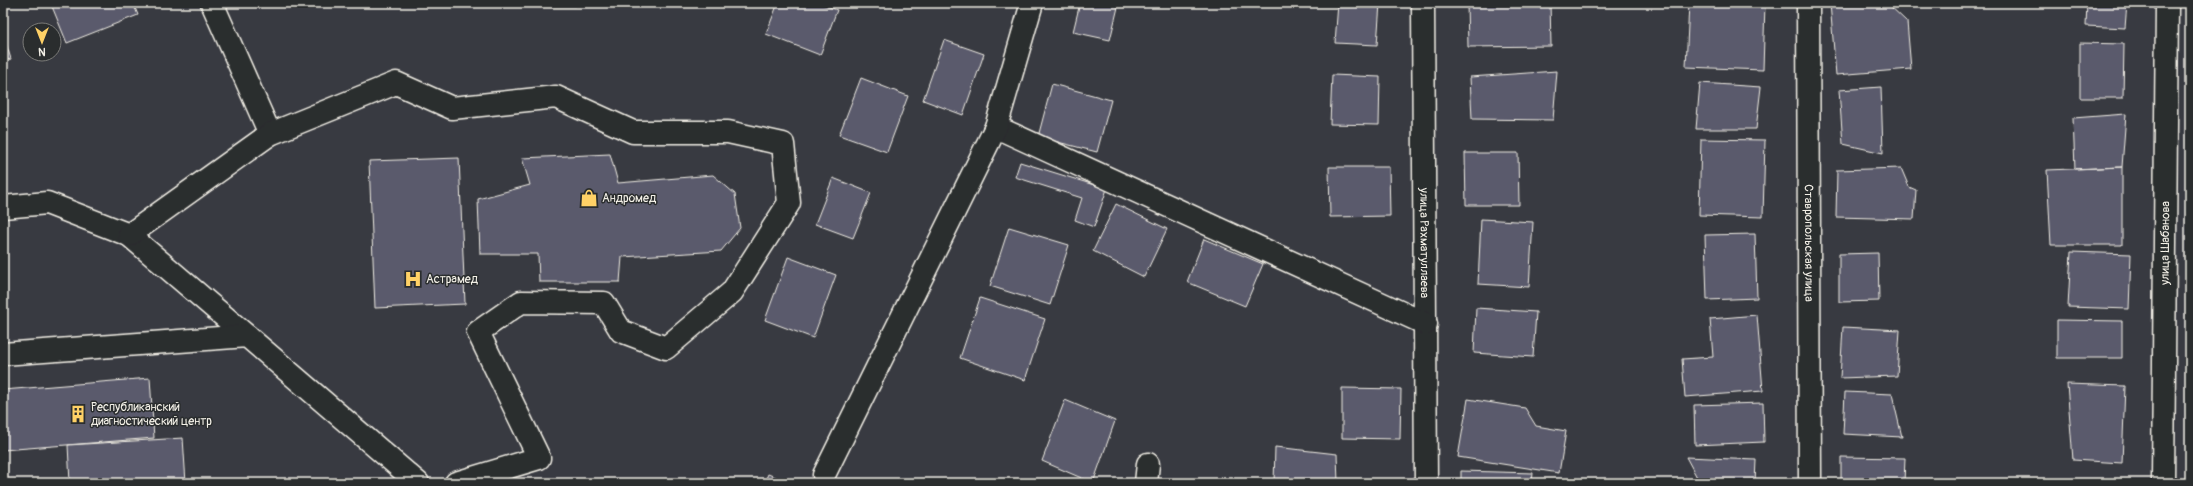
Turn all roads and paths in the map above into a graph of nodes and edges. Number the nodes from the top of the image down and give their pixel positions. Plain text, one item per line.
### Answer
1 (212, 3) edge
2 (1032, 3) edge
3 (1423, 3) edge
4 (1808, 3) edge
5 (2167, 3) edge
6 (996, 127) junction
7 (270, 134) junction
8 (3, 208) edge
9 (129, 235) junction
10 (1426, 324) junction
11 (247, 336) junction
12 (3, 354) edge
13 (824, 475) dead end
14 (418, 483) edge
15 (456, 483) edge
16 (1426, 483) edge
17 (1810, 483) edge
18 (2163, 483) edge

1 - 7 street
2 - 6 street
3 - 10 street, улица Рахматуллаева
4 - 17 street, Ставропольская улица
5 - 18 street, улица Шабанова
6 - 10 street
6 - 13 street
7 - 9 street
7 - 15 street
8 - 9 street
9 - 11 street
10 - 16 street, улица Рахматуллаева
11 - 12 street
11 - 14 street

